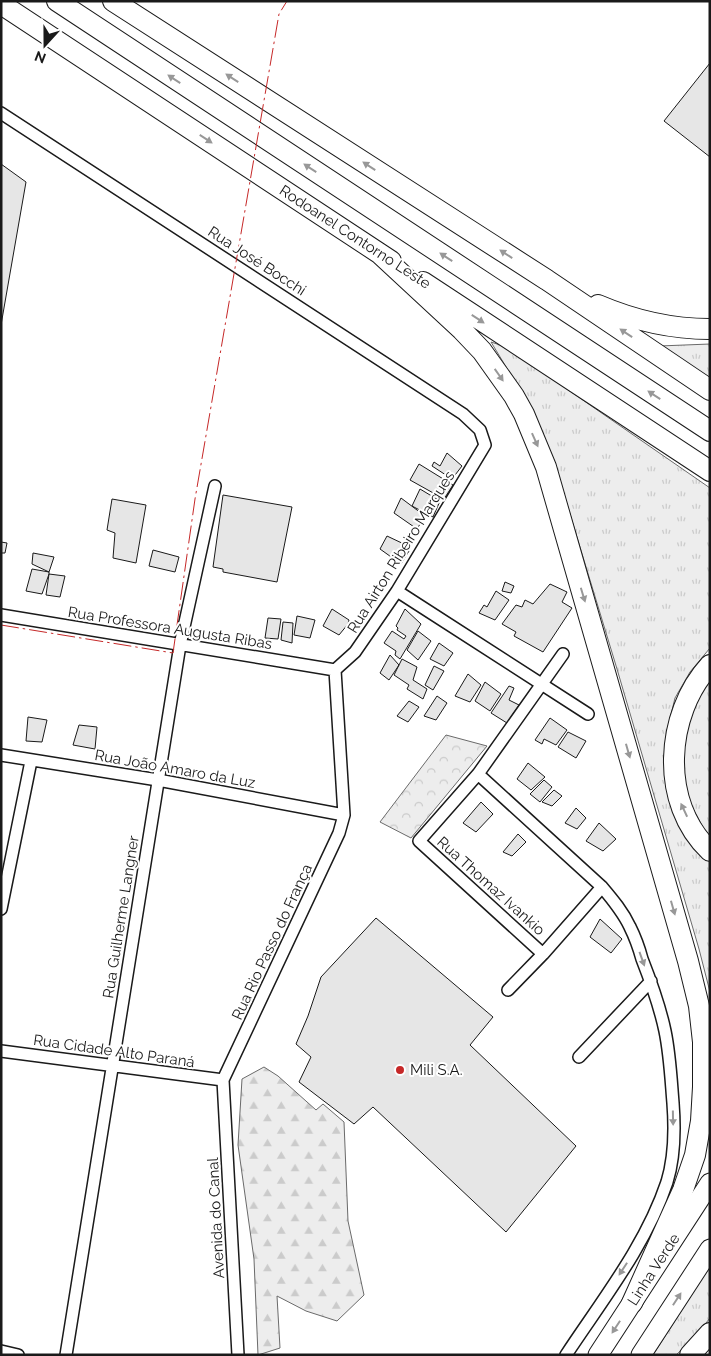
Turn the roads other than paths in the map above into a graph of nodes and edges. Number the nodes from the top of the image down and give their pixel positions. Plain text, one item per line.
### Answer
1 (56, 1) edge
2 (113, 1) edge
3 (1, 4) edge
4 (1, 113) edge
5 (379, 253) junction
6 (547, 280) junction
7 (710, 329) edge
8 (710, 390) edge
9 (688, 416) junction
10 (710, 427) edge
11 (710, 431) edge
12 (485, 445) joint
13 (682, 453) junction
14 (710, 471) edge
15 (710, 479) edge
16 (215, 486) dead end
17 (397, 591) junction
18 (1, 615) edge
19 (180, 645) junction
20 (563, 654) dead end
21 (710, 665) edge
22 (335, 670) junction
23 (541, 684) junction
24 (588, 714) dead end
25 (1, 755) edge
26 (31, 761) junction
27 (478, 774) junction
28 (158, 780) junction
29 (344, 815) junction
30 (710, 851) edge
31 (602, 887) junction
32 (1, 909) edge
33 (543, 954) junction
34 (650, 982) junction
35 (508, 990) dead end
36 (1, 1050) edge
37 (578, 1057) dead end
38 (112, 1066) junction
39 (223, 1080) junction
40 (710, 1183) edge
41 (710, 1250) edge
42 (632, 1303) junction
43 (710, 1333) edge
44 (1, 1351) edge
45 (18, 1355) edge
46 (66, 1355) edge
47 (238, 1355) edge
48 (566, 1355) edge
49 (598, 1355) edge
50 (641, 1355) edge
51 (690, 1355) edge

9 -> 1 highway
6 -> 2 highway
3 -> 5 highway, Rodoanel Contorno Leste
4 - 12 street, Rua José Bocchi
5 -> 13 highway, Rodoanel Contorno Leste
5 -> 42 highway
6 - 7 highway
8 -> 6 highway
9 - 10 highway
9 - 11 highway
12 - 17 street, Rua Airton Ribeiro Marques
13 - 14 highway, Rodoanel Contorno Leste
13 - 15 highway
16 - 19 street, Rua Guilherme Langner
17 - 22 street, Rua Airton Ribeiro Marques
17 - 23 street
18 - 19 street, Rua Professora Augusta Ribas
19 - 22 street, Rua Professora Augusta Ribas
19 - 28 street, Rua Guilherme Langner
20 - 23 street
30 -> 21 highway
22 - 29 street, Rua Rio Passo do França
23 - 24 street
23 - 27 street
25 - 26 street, Rua João Amaro da Luz
26 - 28 street, Rua João Amaro da Luz
26 - 32 street
27 - 31 street
27 - 33 street, Rua Thomaz Ivankio
28 - 29 street, Rua João Amaro da Luz
28 - 38 street, Rua Guilherme Langner
29 - 39 street, Rua Rio Passo do França
31 - 33 street
31 -> 34 street
33 - 35 street
34 - 37 street
34 -> 48 street
36 - 38 street, Rua Cidade Alto Paraná
38 - 39 street, Rua Cidade Alto Paraná
38 - 46 street, Rua Guilherme Langner
39 - 47 street, Avenida do Canal
40 - 42 highway, Linha Verde
50 -> 41 highway
42 -> 49 highway, Linha Verde
43 - 51 highway
44 - 45 street

